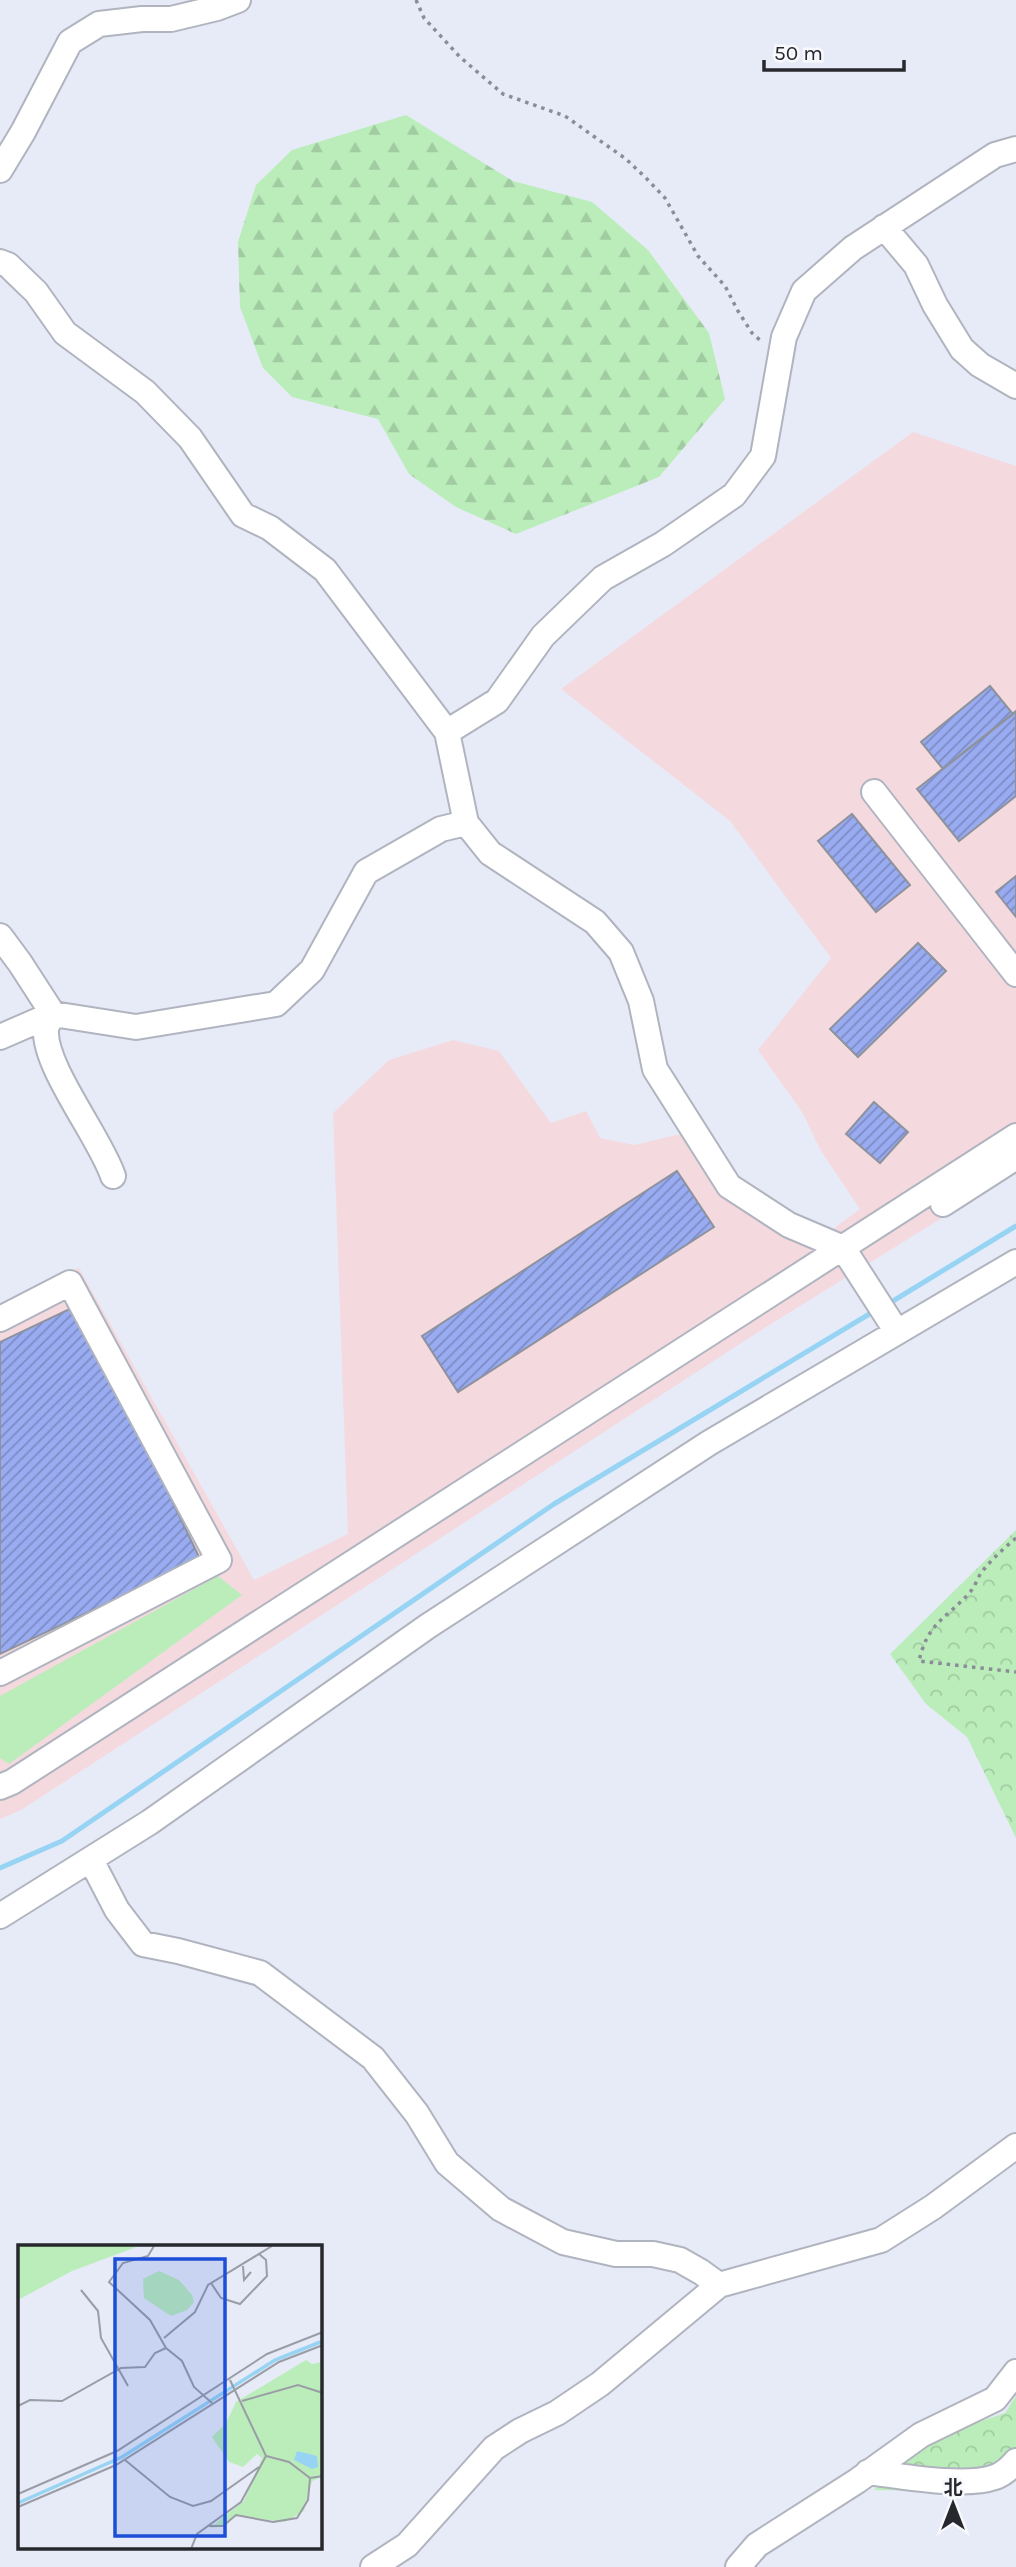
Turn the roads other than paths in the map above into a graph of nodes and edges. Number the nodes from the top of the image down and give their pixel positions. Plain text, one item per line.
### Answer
1 (238, 0) edge
2 (1016, 149) edge
3 (0, 170) edge
4 (884, 227) junction
5 (0, 262) edge
6 (1016, 386) edge
7 (447, 732) junction
8 (874, 792) dead end
9 (466, 823) junction
10 (0, 936) edge
11 (1016, 974) edge
12 (53, 1014) junction
13 (0, 1037) edge
14 (1016, 1136) edge
15 (1016, 1157) edge
16 (113, 1176) dead end
17 (847, 1255) junction
18 (1016, 1262) edge
19 (0, 1319) edge
20 (897, 1332) junction
21 (0, 1672) edge
22 (0, 1787) edge
23 (0, 1802) edge
24 (91, 1860) junction
25 (0, 1916) edge
26 (1016, 2146) edge
27 (719, 2285) junction
28 (1016, 2372) edge
29 (1016, 2461) edge
30 (868, 2472) junction
31 (783, 2528) junction
32 (373, 2567) edge
33 (738, 2567) edge
34 (760, 2567) edge

1 - 3 street
2 - 4 street
4 - 6 street
4 - 7 street
5 - 7 street
7 - 9 street
8 - 11 street
9 - 12 street
9 - 17 street
10 - 12 street
12 - 13 street
12 - 16 street
14 - 17 street
15 - 17 street
17 - 20 street
17 - 22 street
17 - 23 street
18 - 20 street
19 - 21 street
20 - 24 street
24 - 25 street
24 - 27 street
26 - 27 street
27 - 32 street
28 - 30 street
29 - 30 street
30 - 31 street
31 - 33 street
31 - 34 street

